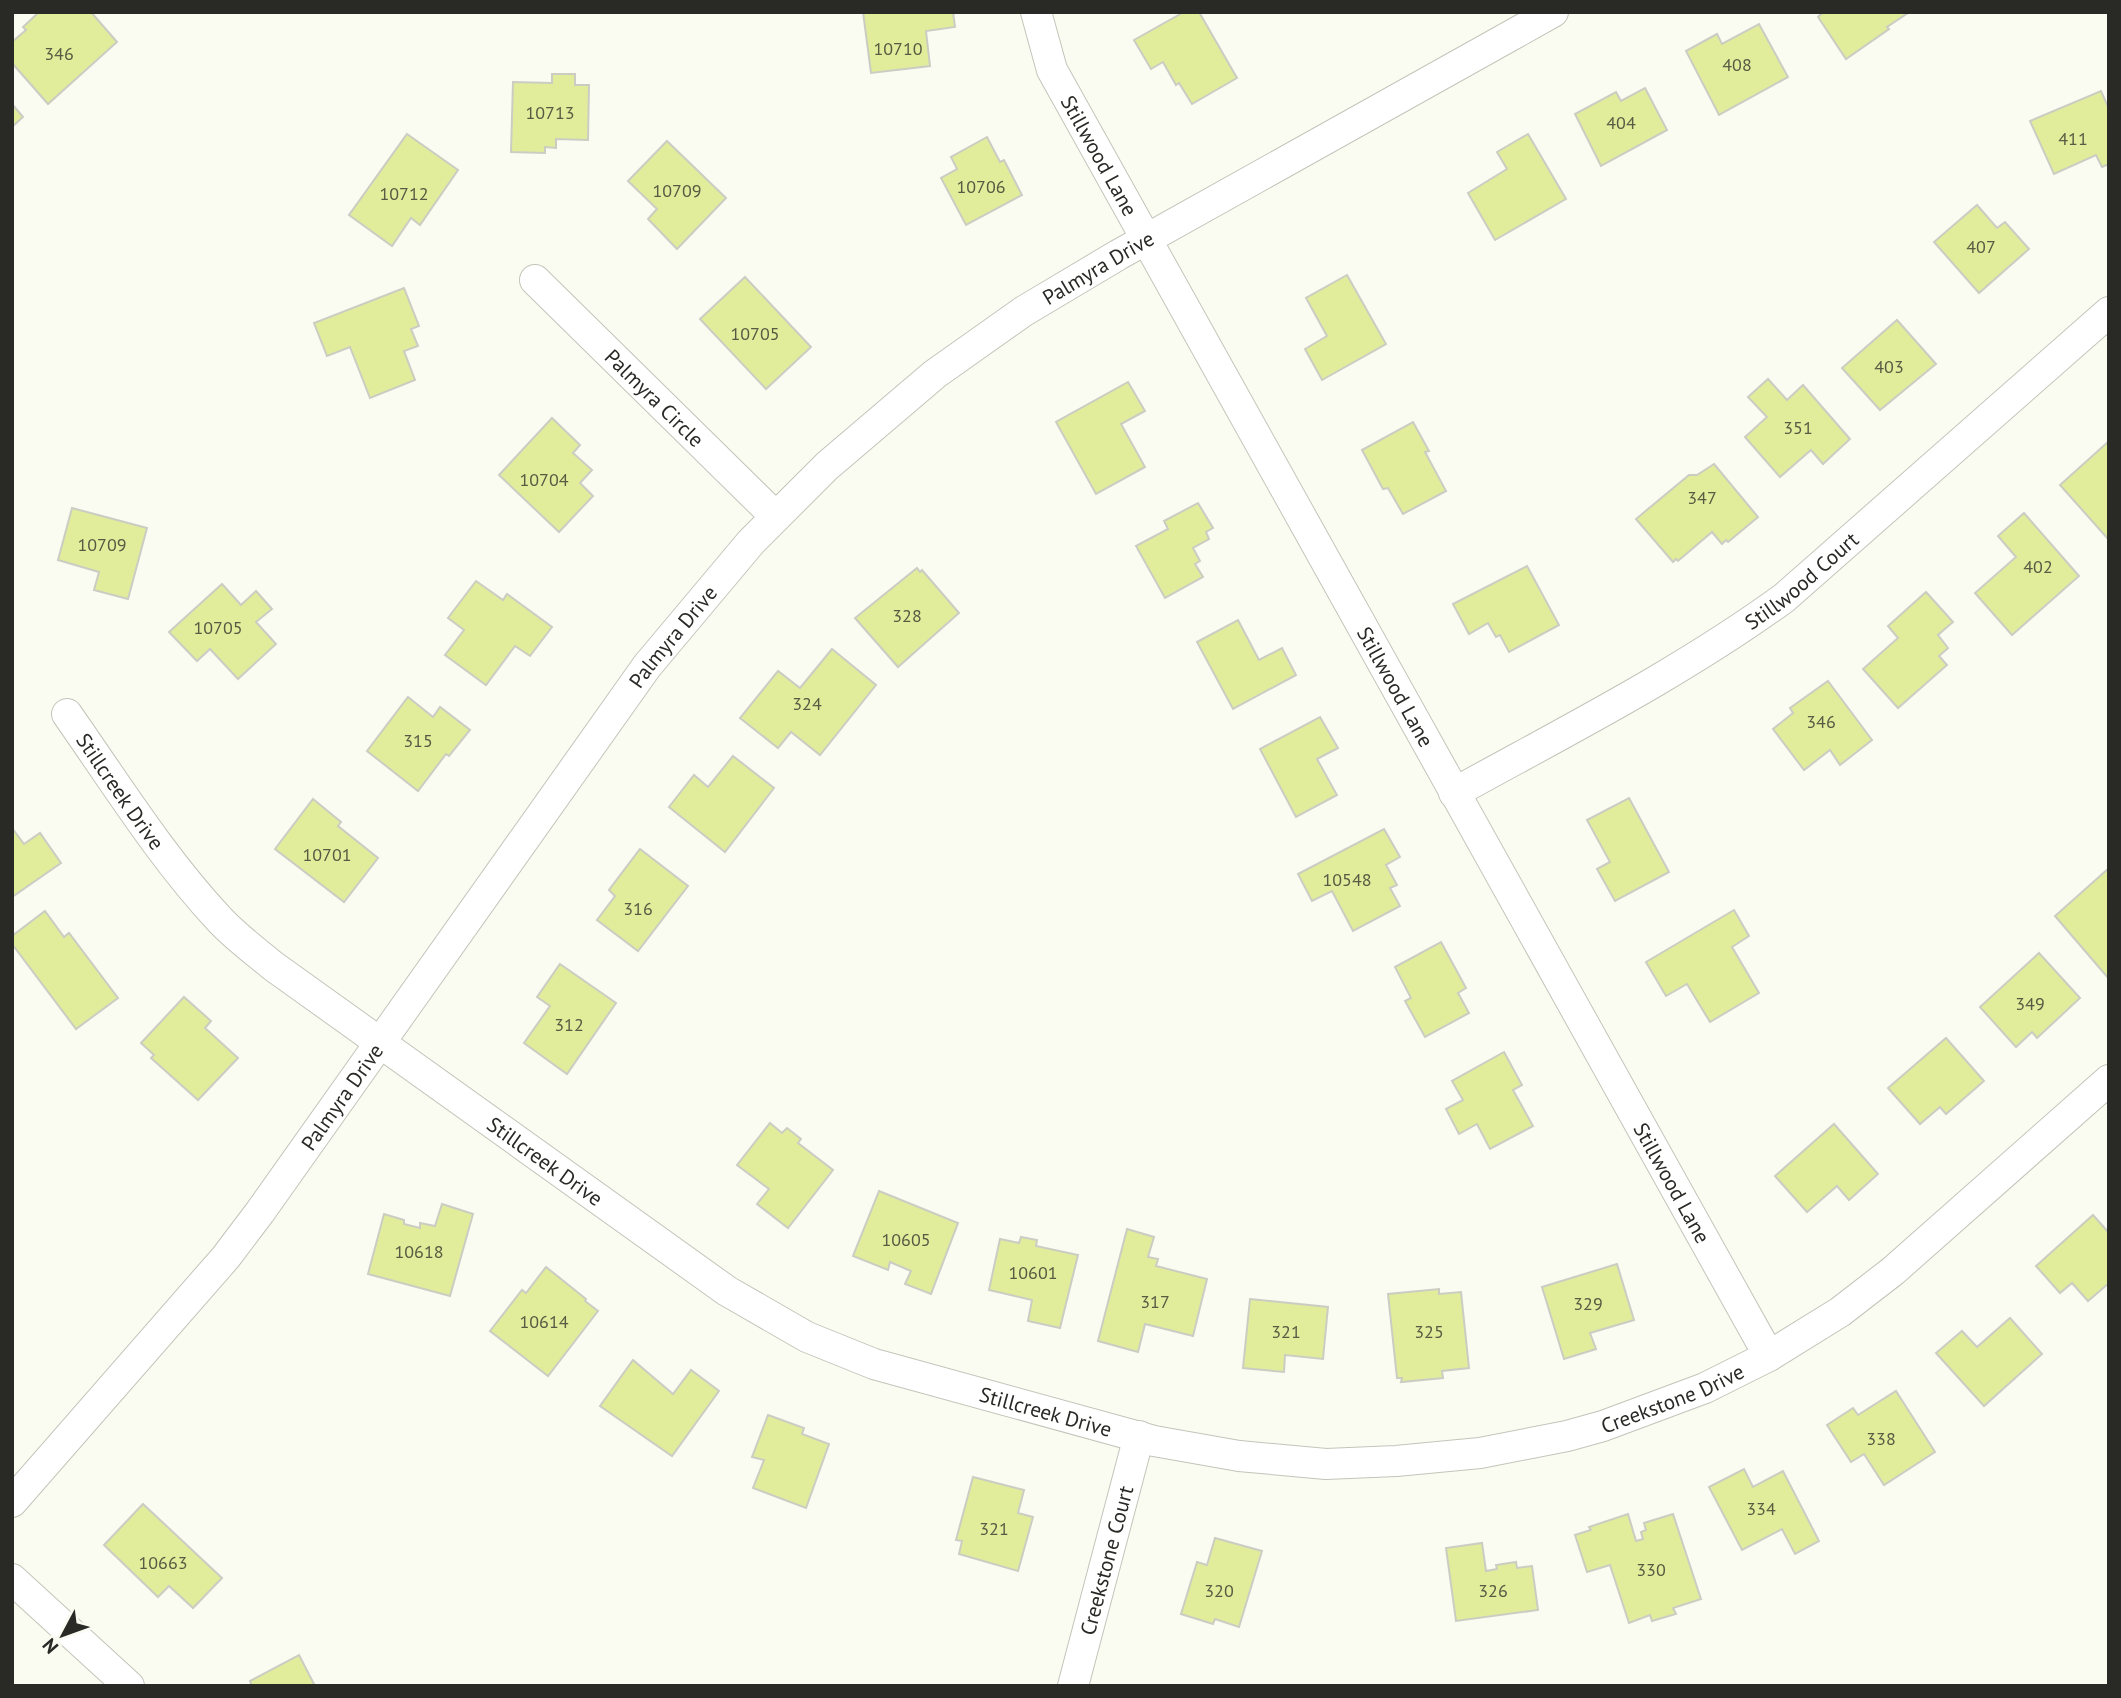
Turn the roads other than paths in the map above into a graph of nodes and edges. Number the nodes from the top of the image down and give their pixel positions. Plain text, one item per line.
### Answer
1 (1036, 12) edge
2 (1553, 12) edge
3 (1145, 240) junction
4 (535, 280) dead end
5 (2109, 312) edge
6 (775, 516) junction
7 (66, 714) dead end
8 (1454, 793) junction
9 (381, 1042) junction
10 (2109, 1080) edge
11 (1769, 1356) junction
12 (1139, 1436) junction
13 (12, 1502) edge
14 (12, 1578) edge
15 (129, 1686) edge
16 (1073, 1686) edge

1 - 3 street, Stillwood Lane
2 - 3 street, Palmyra Drive
3 - 6 street, Palmyra Drive
3 - 8 street, Stillwood Lane
4 - 6 street, Palmyra Circle
5 - 8 street, Stillwood Court
6 - 9 street, Palmyra Drive
7 - 9 street, Stillcreek Drive
8 - 11 street, Stillwood Lane
9 - 12 street, Stillcreek Drive
9 - 13 street, Palmyra Drive
10 - 11 street, Creekstone Drive
11 - 12 street, Creekstone Drive
12 - 16 street, Creekstone Court
14 - 15 street

